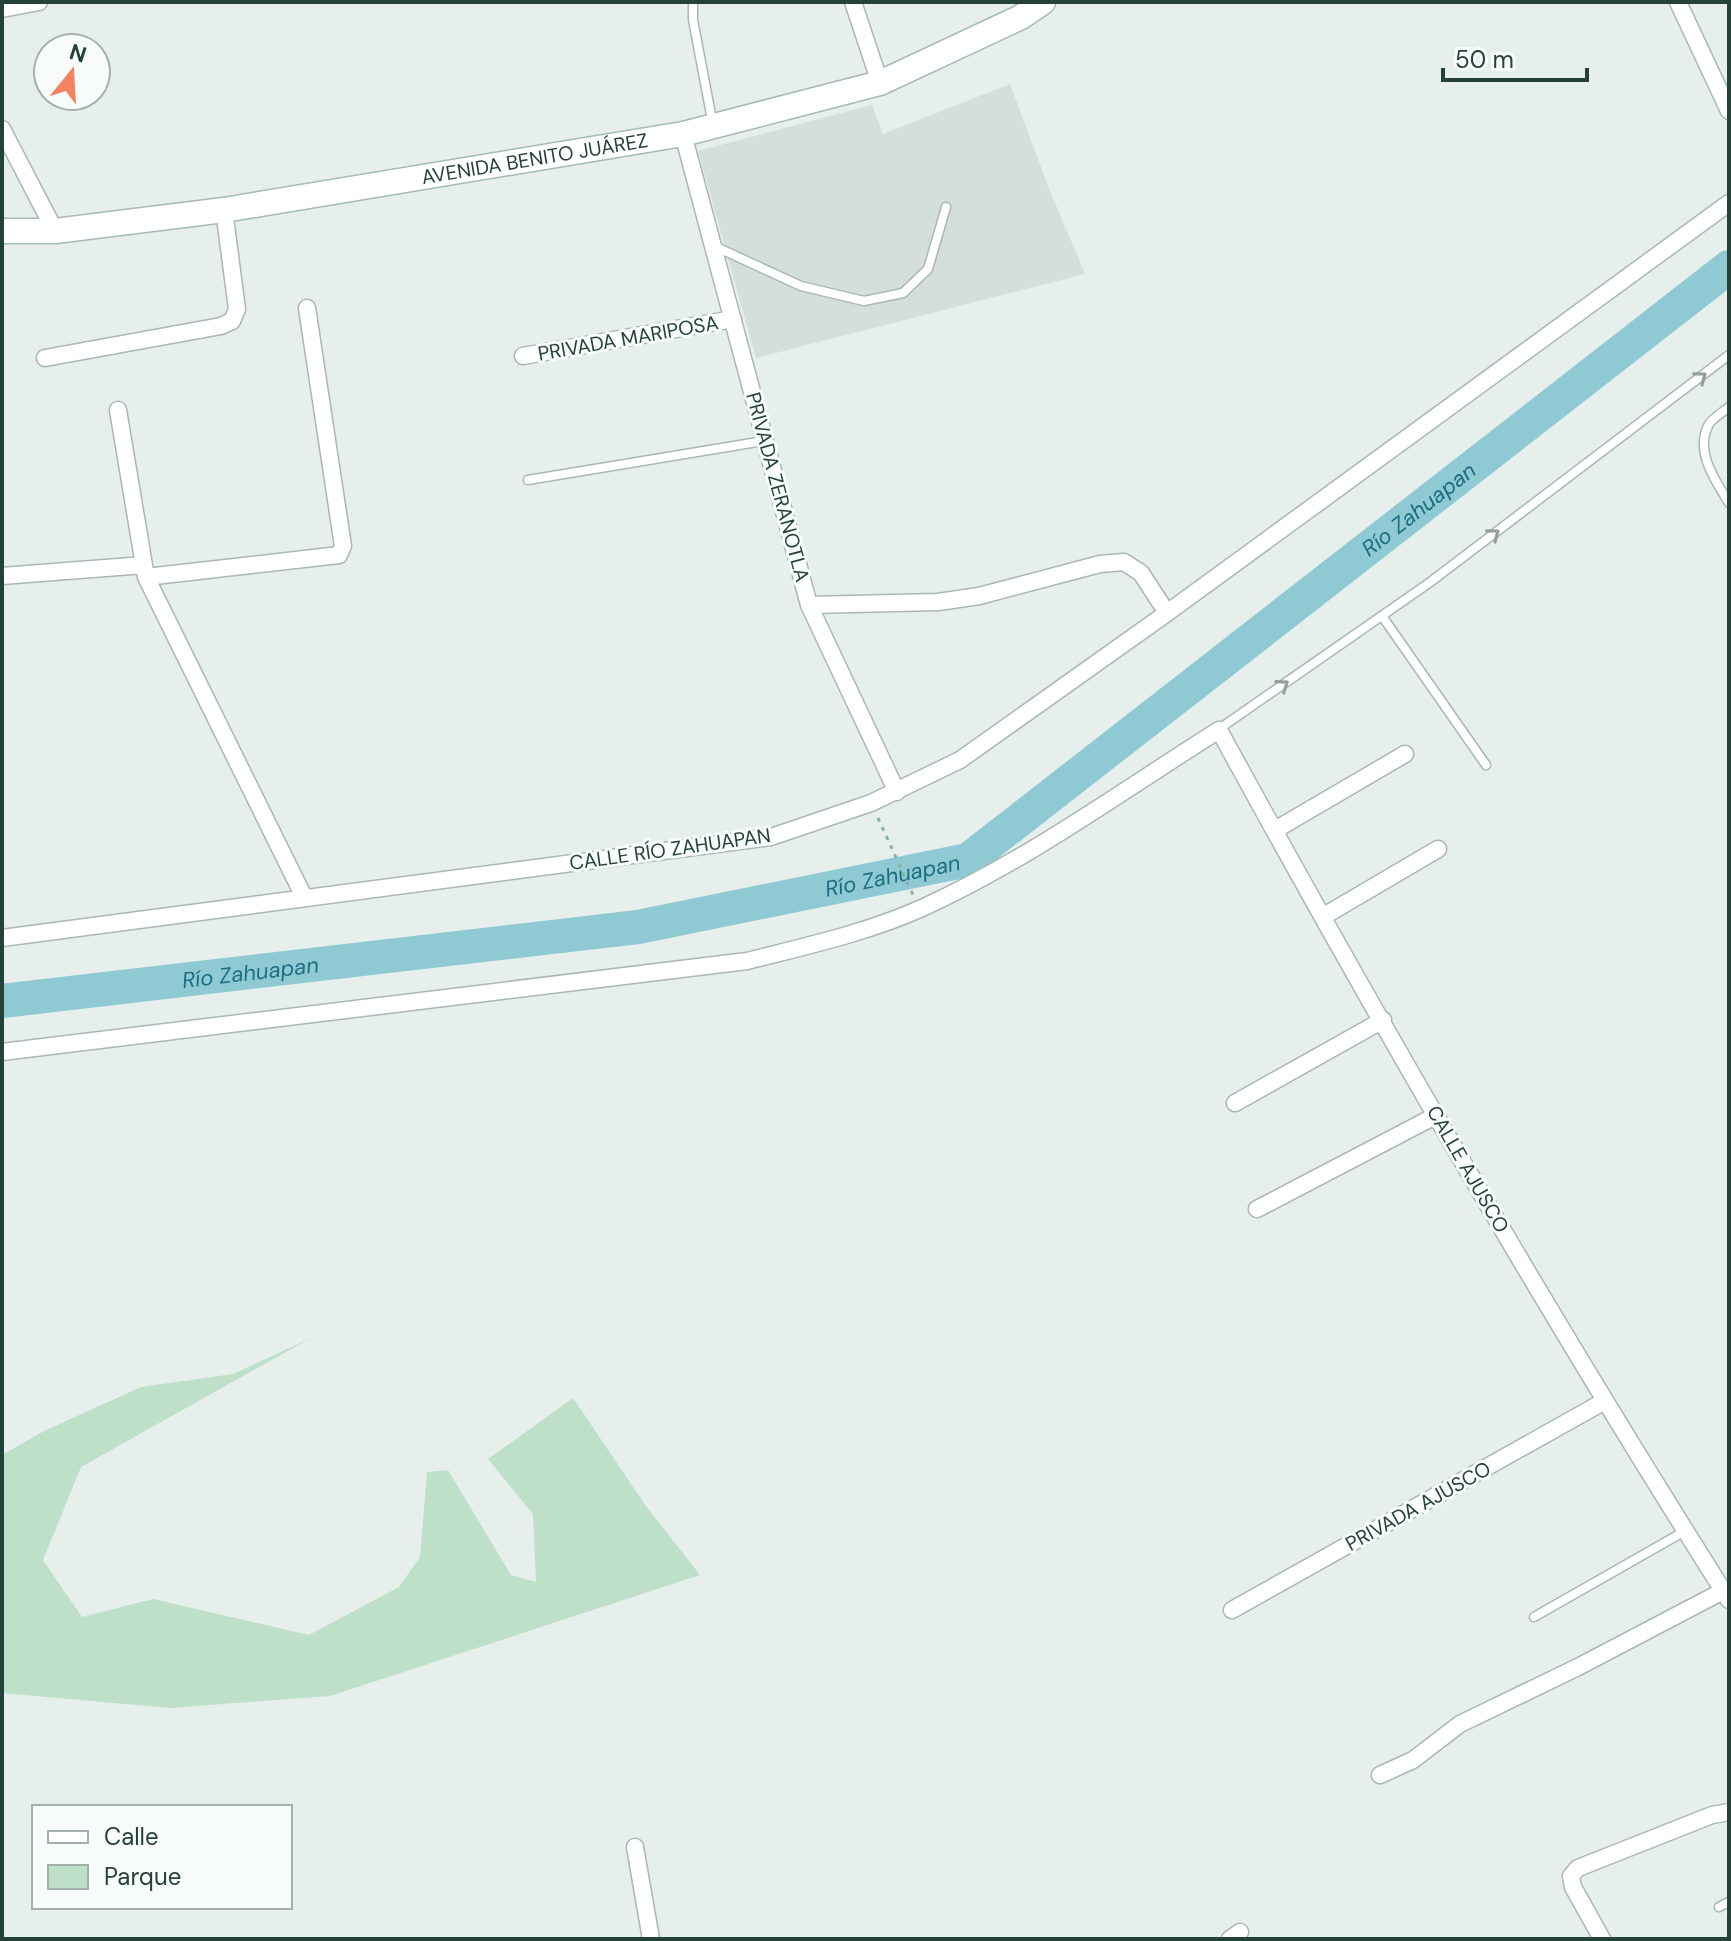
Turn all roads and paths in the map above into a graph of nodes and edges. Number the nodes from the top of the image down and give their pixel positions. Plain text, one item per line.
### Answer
1 (39, 2) edge
2 (693, 2) edge
3 (853, 2) edge
4 (1043, 2) edge
5 (1678, 2) edge
6 (2, 9) edge
7 (880, 83) junction
8 (1729, 111) edge
9 (713, 126) junction
10 (2, 129) edge
11 (683, 134) junction
12 (7, 148) edge
13 (1729, 203) edge
14 (946, 207) dead end
15 (224, 210) junction
16 (2, 231) edge
17 (55, 231) junction
18 (713, 246) junction
19 (307, 308) dead end
20 (733, 319) junction
21 (1729, 355) edge
22 (523, 356) dead end
23 (45, 358) dead end
24 (1729, 407) edge
25 (118, 410) dead end
26 (765, 440) junction
27 (528, 480) dead end
28 (1729, 503) edge
29 (145, 571) junction
30 (2, 576) edge
31 (809, 605) junction
32 (1167, 613) junction
33 (1382, 616) junction
34 (1219, 730) junction
35 (1405, 754) dead end
36 (1486, 765) dead end
37 (897, 792) junction
38 (1275, 830) junction
39 (887, 838) dead end
40 (1438, 849) dead end
41 (909, 886) dead end
42 (304, 897) junction
43 (1324, 916) junction
44 (2, 938) edge
45 (1383, 1020) junction
46 (2, 1052) edge
47 (1235, 1103) dead end
48 (1437, 1115) junction
49 (1257, 1209) dead end
50 (1603, 1402) junction
51 (1685, 1531) junction
52 (1726, 1596) edge
53 (1232, 1610) dead end
54 (1534, 1617) dead end
55 (1380, 1775) dead end
56 (1729, 1812) edge
57 (635, 1847) dead end
58 (1729, 1902) edge
59 (1719, 1907) dead end
60 (651, 1939) edge
61 (1602, 1939) edge

1 - 6 street
2 - 9 lane
3 - 7 street
4 - 7 main road, AVENIDA BENITO JUÁREZ
5 - 8 street
7 - 9 main road, AVENIDA BENITO JUÁREZ
9 - 11 main road, AVENIDA BENITO JUÁREZ
10 - 12 street
11 - 15 main road, AVENIDA BENITO JUÁREZ
11 - 18 street, PRIVADA ZERANOTLA
12 - 17 street
13 - 32 street, CALLE RÍO ZAHUAPAN
14 - 18 lane
15 - 17 main road, AVENIDA BENITO JUÁREZ
15 - 23 street
16 - 17 main road, AVENIDA BENITO JUÁREZ
18 - 20 street, PRIVADA ZERANOTLA
19 - 29 street
20 - 22 street, PRIVADA MARIPOSA
20 - 26 street, PRIVADA ZERANOTLA
33 -> 21 lane
24 - 28 lane
25 - 29 street
26 - 27 lane
26 - 31 street, PRIVADA ZERANOTLA
29 - 30 street
29 - 42 street
31 - 32 street, PRIVADA ZERANOTLA
31 - 37 street
32 - 37 street, CALLE RÍO ZAHUAPAN
34 -> 33 lane
33 - 36 lane
34 - 38 street, CALLE AJUSCO
34 - 46 street
35 - 38 street
37 - 42 street, CALLE RÍO ZAHUAPAN
38 - 43 street, CALLE AJUSCO
39 - 41 path
40 - 43 street
42 - 44 street, CALLE RÍO ZAHUAPAN
43 - 45 street, CALLE AJUSCO
45 - 47 street
45 - 48 street, CALLE AJUSCO
48 - 49 street
48 - 50 street, CALLE AJUSCO
50 - 51 street, CALLE AJUSCO
50 - 53 street, PRIVADA AJUSCO
51 - 52 street, CALLE AJUSCO
51 - 54 lane
52 - 55 street
56 - 61 street
57 - 60 street
58 - 59 lane

